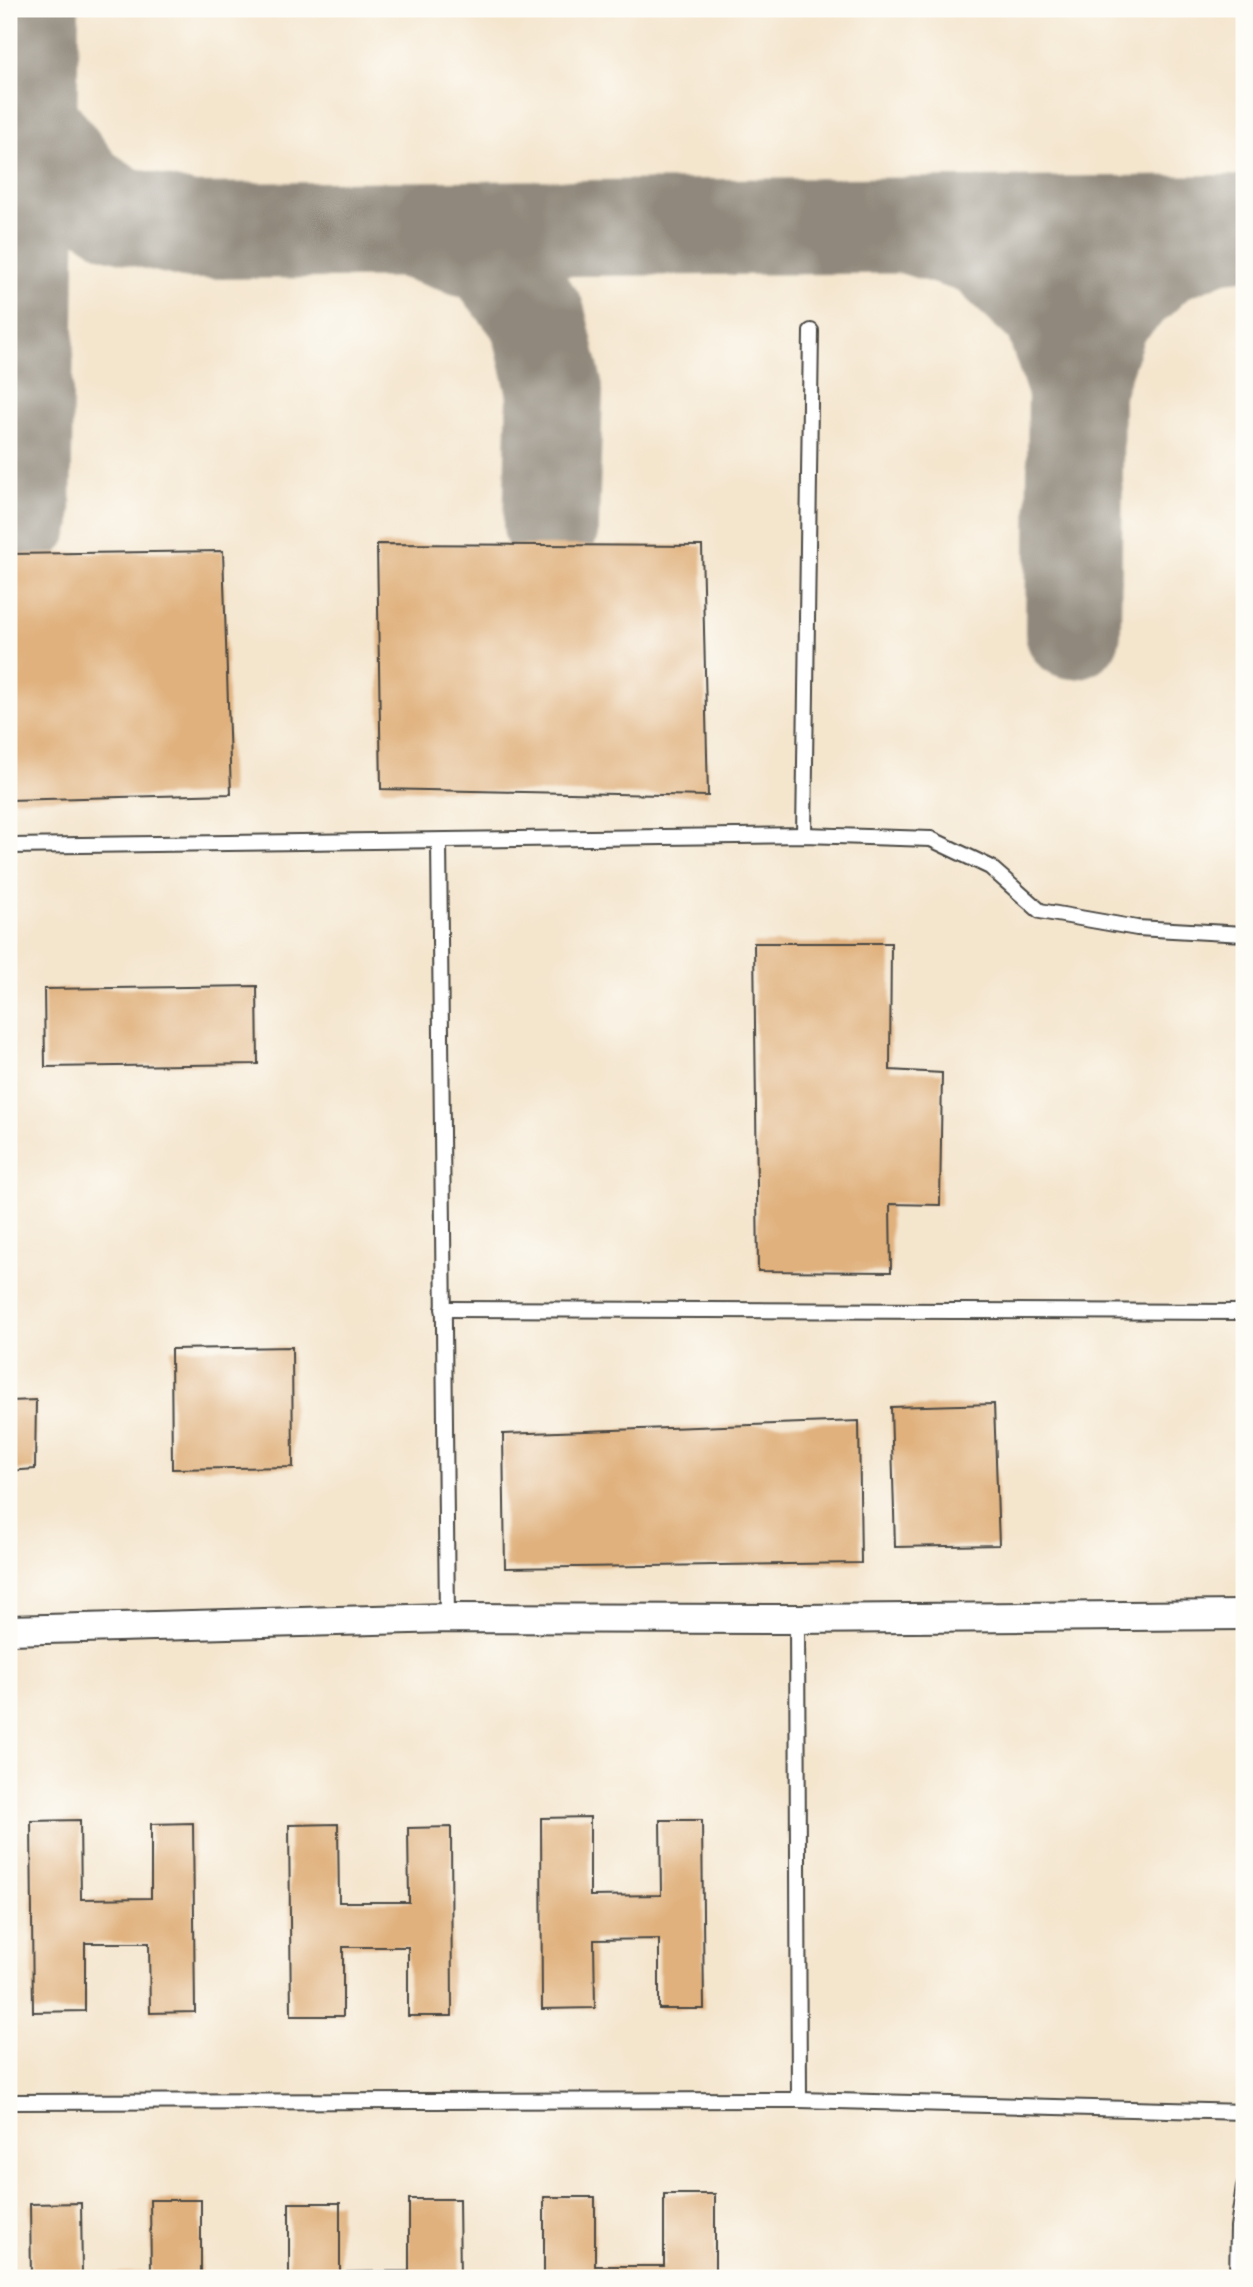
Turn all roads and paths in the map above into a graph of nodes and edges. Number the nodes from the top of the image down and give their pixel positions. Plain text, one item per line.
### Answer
1 (811, 331) dead end
2 (804, 835) junction
3 (439, 841) junction
4 (9, 846) edge
5 (1244, 934) edge
6 (443, 1309) junction
7 (1244, 1312) edge
8 (1244, 1615) edge
9 (447, 1618) junction
10 (797, 1619) junction
11 (9, 1630) edge
12 (799, 2100) junction
13 (9, 2102) edge
14 (1244, 2112) edge
15 (1244, 2186) edge
16 (1237, 2278) edge

1 - 2 lane
2 - 3 lane
2 - 5 lane
3 - 4 lane
3 - 6 lane
6 - 7 lane
6 - 9 lane
8 - 10 street
9 - 10 street
9 - 11 street
10 - 12 lane
12 - 13 lane
12 - 14 lane
15 - 16 lane

